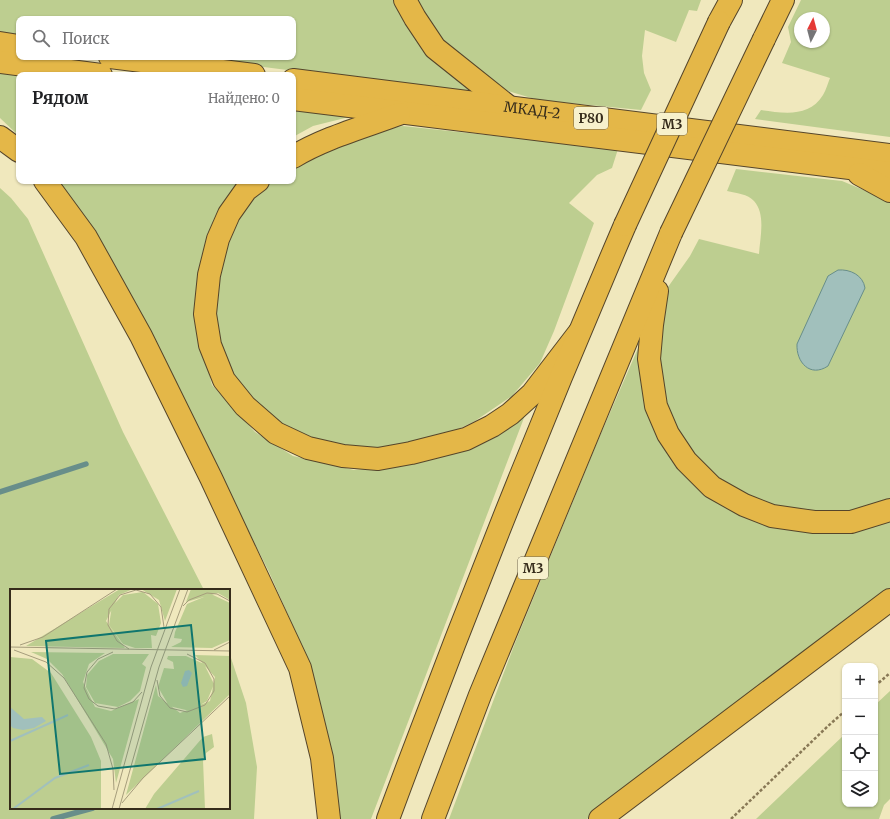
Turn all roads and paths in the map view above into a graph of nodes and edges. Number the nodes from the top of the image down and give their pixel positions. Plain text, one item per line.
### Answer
1 (405, 0) edge
2 (783, 0) edge
3 (725, 9) edge
4 (0, 43) edge
5 (16, 46) edge
6 (134, 60) edge
7 (0, 62) edge
8 (78, 72) edge
9 (230, 72) edge
10 (296, 80) edge
11 (296, 99) edge
12 (509, 107) junction
13 (402, 113) junction
14 (0, 137) edge
15 (16, 149) edge
16 (296, 155) edge
17 (890, 155) edge
18 (849, 168) junction
19 (890, 173) edge
20 (47, 184) edge
21 (254, 184) edge
22 (890, 191) edge
23 (661, 260) junction
24 (578, 334) junction
25 (890, 510) edge
26 (890, 600) edge
27 (890, 673) edge
28 (878, 683) edge
29 (842, 714) edge
30 (329, 819) edge
31 (388, 819) edge
32 (433, 819) edge
33 (600, 819) edge
34 (731, 819) edge

1 - 12 highway
2 - 23 highway, М3, bridge
3 - 24 highway, М3, bridge
4 - 5 highway
6 - 9 highway
7 - 8 highway
10 - 12 highway, МКАД-2 / Р80
11 - 13 highway, Р80
12 - 17 highway, МКАД-2 / Р80
13 - 16 highway
13 - 18 highway, Р80
14 - 15 highway
18 - 19 highway, Р80
18 - 22 highway
20 - 30 highway
21 - 24 highway
23 - 25 highway
23 - 32 highway, М3
24 - 31 highway, М3
26 - 33 highway
27 - 28 path
29 - 34 path

